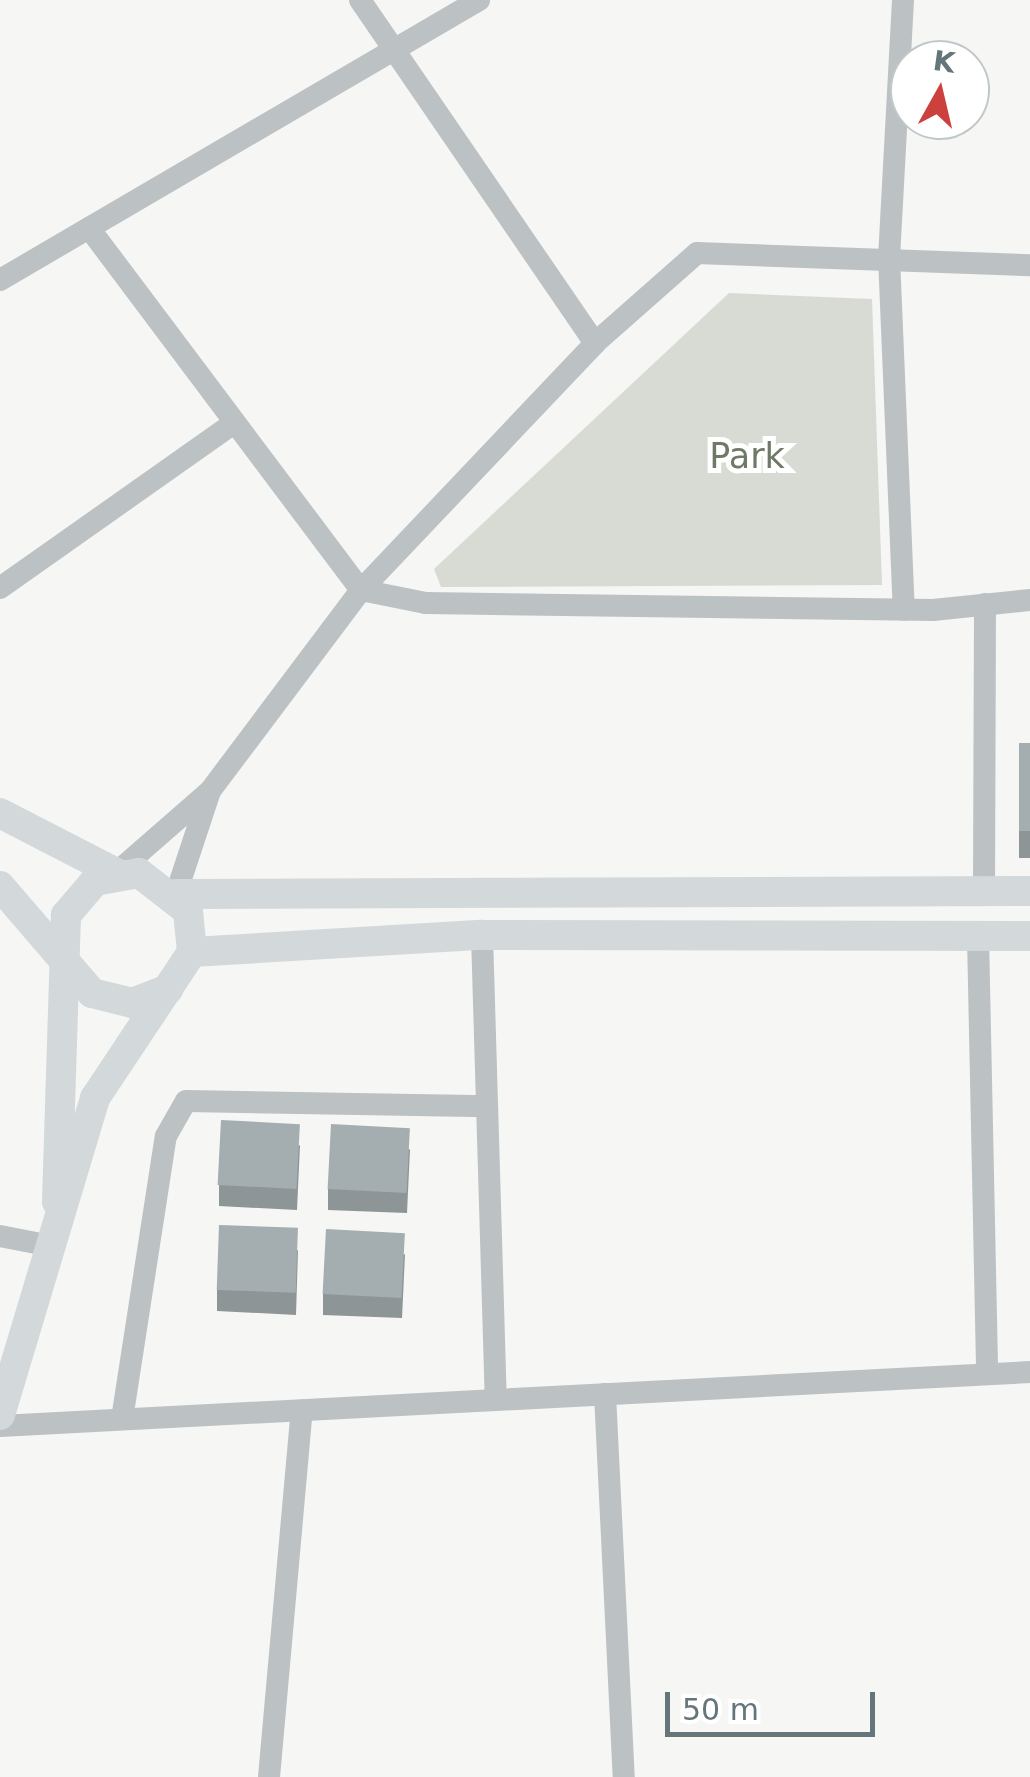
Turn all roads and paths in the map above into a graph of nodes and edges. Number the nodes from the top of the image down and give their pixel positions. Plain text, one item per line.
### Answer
1 (360, 0) edge
2 (478, 0) edge
3 (904, 0) edge
4 (396, 50) junction
5 (89, 228) junction
6 (889, 256) junction
7 (1030, 264) edge
8 (0, 280) edge
9 (594, 343) junction
10 (230, 426) junction
11 (0, 588) edge
12 (361, 590) junction
13 (1030, 600) edge
14 (985, 604) junction
15 (904, 610) junction
16 (210, 792) junction
17 (0, 813) edge
18 (116, 873) junction
19 (0, 886) edge
20 (984, 891) junction
21 (1030, 891) edge
22 (176, 894) junction
23 (482, 935) junction
24 (978, 936) junction
25 (1030, 936) edge
26 (192, 952) junction
27 (66, 959) junction
28 (171, 988) junction
29 (487, 1106) junction
30 (57, 1202) junction
31 (0, 1236) edge
32 (46, 1245) junction
33 (1030, 1372) edge
34 (987, 1374) junction
35 (605, 1394) junction
36 (496, 1400) junction
37 (302, 1410) junction
38 (0, 1415) edge
39 (122, 1419) junction
40 (0, 1426) edge
41 (269, 1777) edge
42 (624, 1777) edge

1 - 4 street
2 - 4 street
3 - 6 street
4 - 5 street
4 - 9 street
5 - 8 street
5 - 10 street
6 - 7 street
6 - 9 street
6 - 15 street
9 - 12 street
10 - 11 street
10 - 12 street
12 - 15 street
12 - 16 street
13 - 14 street
14 - 15 street
14 - 20 street
16 - 18 street
16 - 22 street
17 - 18 street
18 - 22 street
18 - 27 street
19 - 27 street
20 - 21 street
20 - 22 street
22 - 26 street
23 - 24 street
23 - 26 street
23 - 29 street
24 - 25 street
24 - 34 street
26 - 28 street
27 - 28 street
27 - 30 street
28 - 30 street
29 - 36 street
29 - 39 street
30 - 32 street
31 - 32 street
32 - 38 street
33 - 34 street
34 - 35 street
35 - 36 street
35 - 42 street
36 - 37 street
37 - 39 street
37 - 41 street
39 - 40 street

